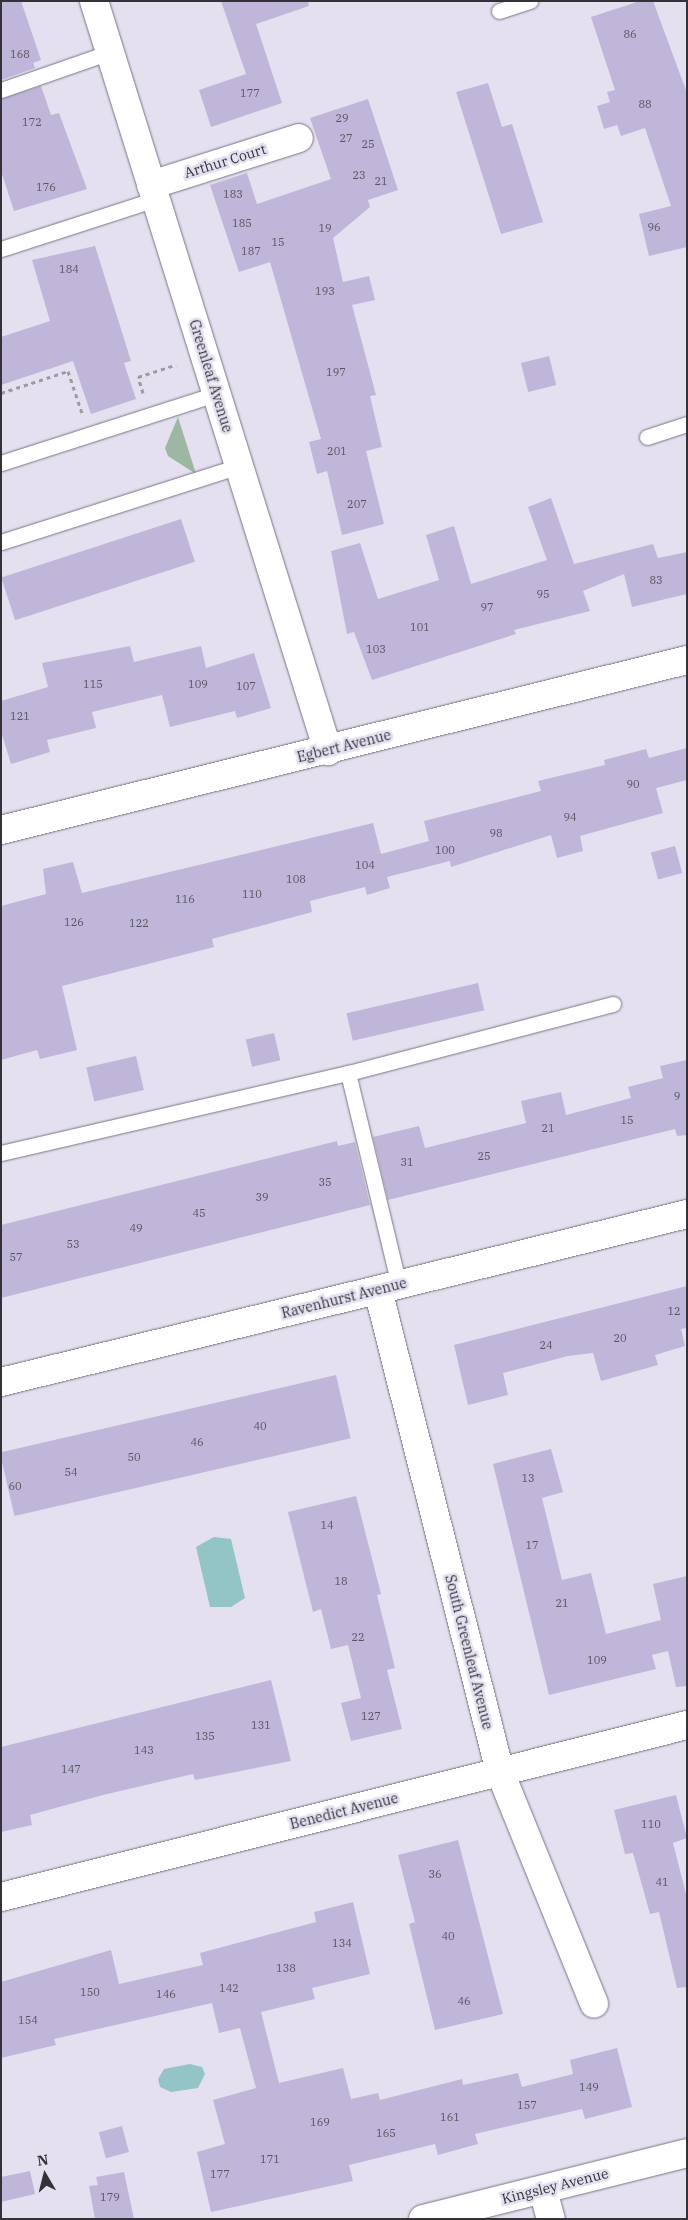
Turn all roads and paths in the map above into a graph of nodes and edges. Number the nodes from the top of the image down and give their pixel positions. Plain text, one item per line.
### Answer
1 (94, 1) edge
2 (530, 1) edge
3 (498, 12) dead end
4 (110, 52) junction
5 (1, 90) edge
6 (299, 138) dead end
7 (154, 192) junction
8 (1, 249) edge
9 (176, 365) dead end
10 (1, 393) edge
11 (216, 394) junction
12 (146, 402) dead end
13 (85, 421) dead end
14 (687, 424) edge
15 (647, 437) dead end
16 (1, 463) edge
17 (239, 466) junction
18 (1, 542) edge
19 (687, 660) edge
20 (328, 751) junction
21 (1, 830) edge
22 (613, 1004) dead end
23 (348, 1073) junction
24 (1, 1154) edge
25 (687, 1214) edge
26 (388, 1287) junction
27 (1, 1382) edge
28 (687, 1725) edge
29 (500, 1772) junction
30 (1, 1897) edge
31 (594, 2004) dead end
32 (687, 2153) edge
33 (543, 2190) junction
34 (423, 2219) edge
35 (551, 2219) edge

1 - 4 street, Greenleaf Avenue
2 - 3 lane
4 - 5 lane
4 - 7 street, Greenleaf Avenue
6 - 7 street, Arthur Court
7 - 8 lane
7 - 11 street, Greenleaf Avenue
9 - 12 path
10 - 13 path
11 - 16 lane
11 - 17 street, Greenleaf Avenue
14 - 15 lane
17 - 18 lane
17 - 20 street, Greenleaf Avenue
19 - 20 street, Egbert Avenue
20 - 21 street, Egbert Avenue
22 - 23 lane
23 - 24 lane
23 - 26 lane
25 - 26 street, Ravenhurst Avenue
26 - 27 street, Ravenhurst Avenue
26 - 29 street, South Greenleaf Avenue
28 - 29 street, Benedict Avenue
29 - 30 street, Benedict Avenue
29 - 31 street, South Greenleaf Avenue
32 - 33 street, Kingsley Avenue
33 - 34 street, Kingsley Avenue
33 - 35 street

